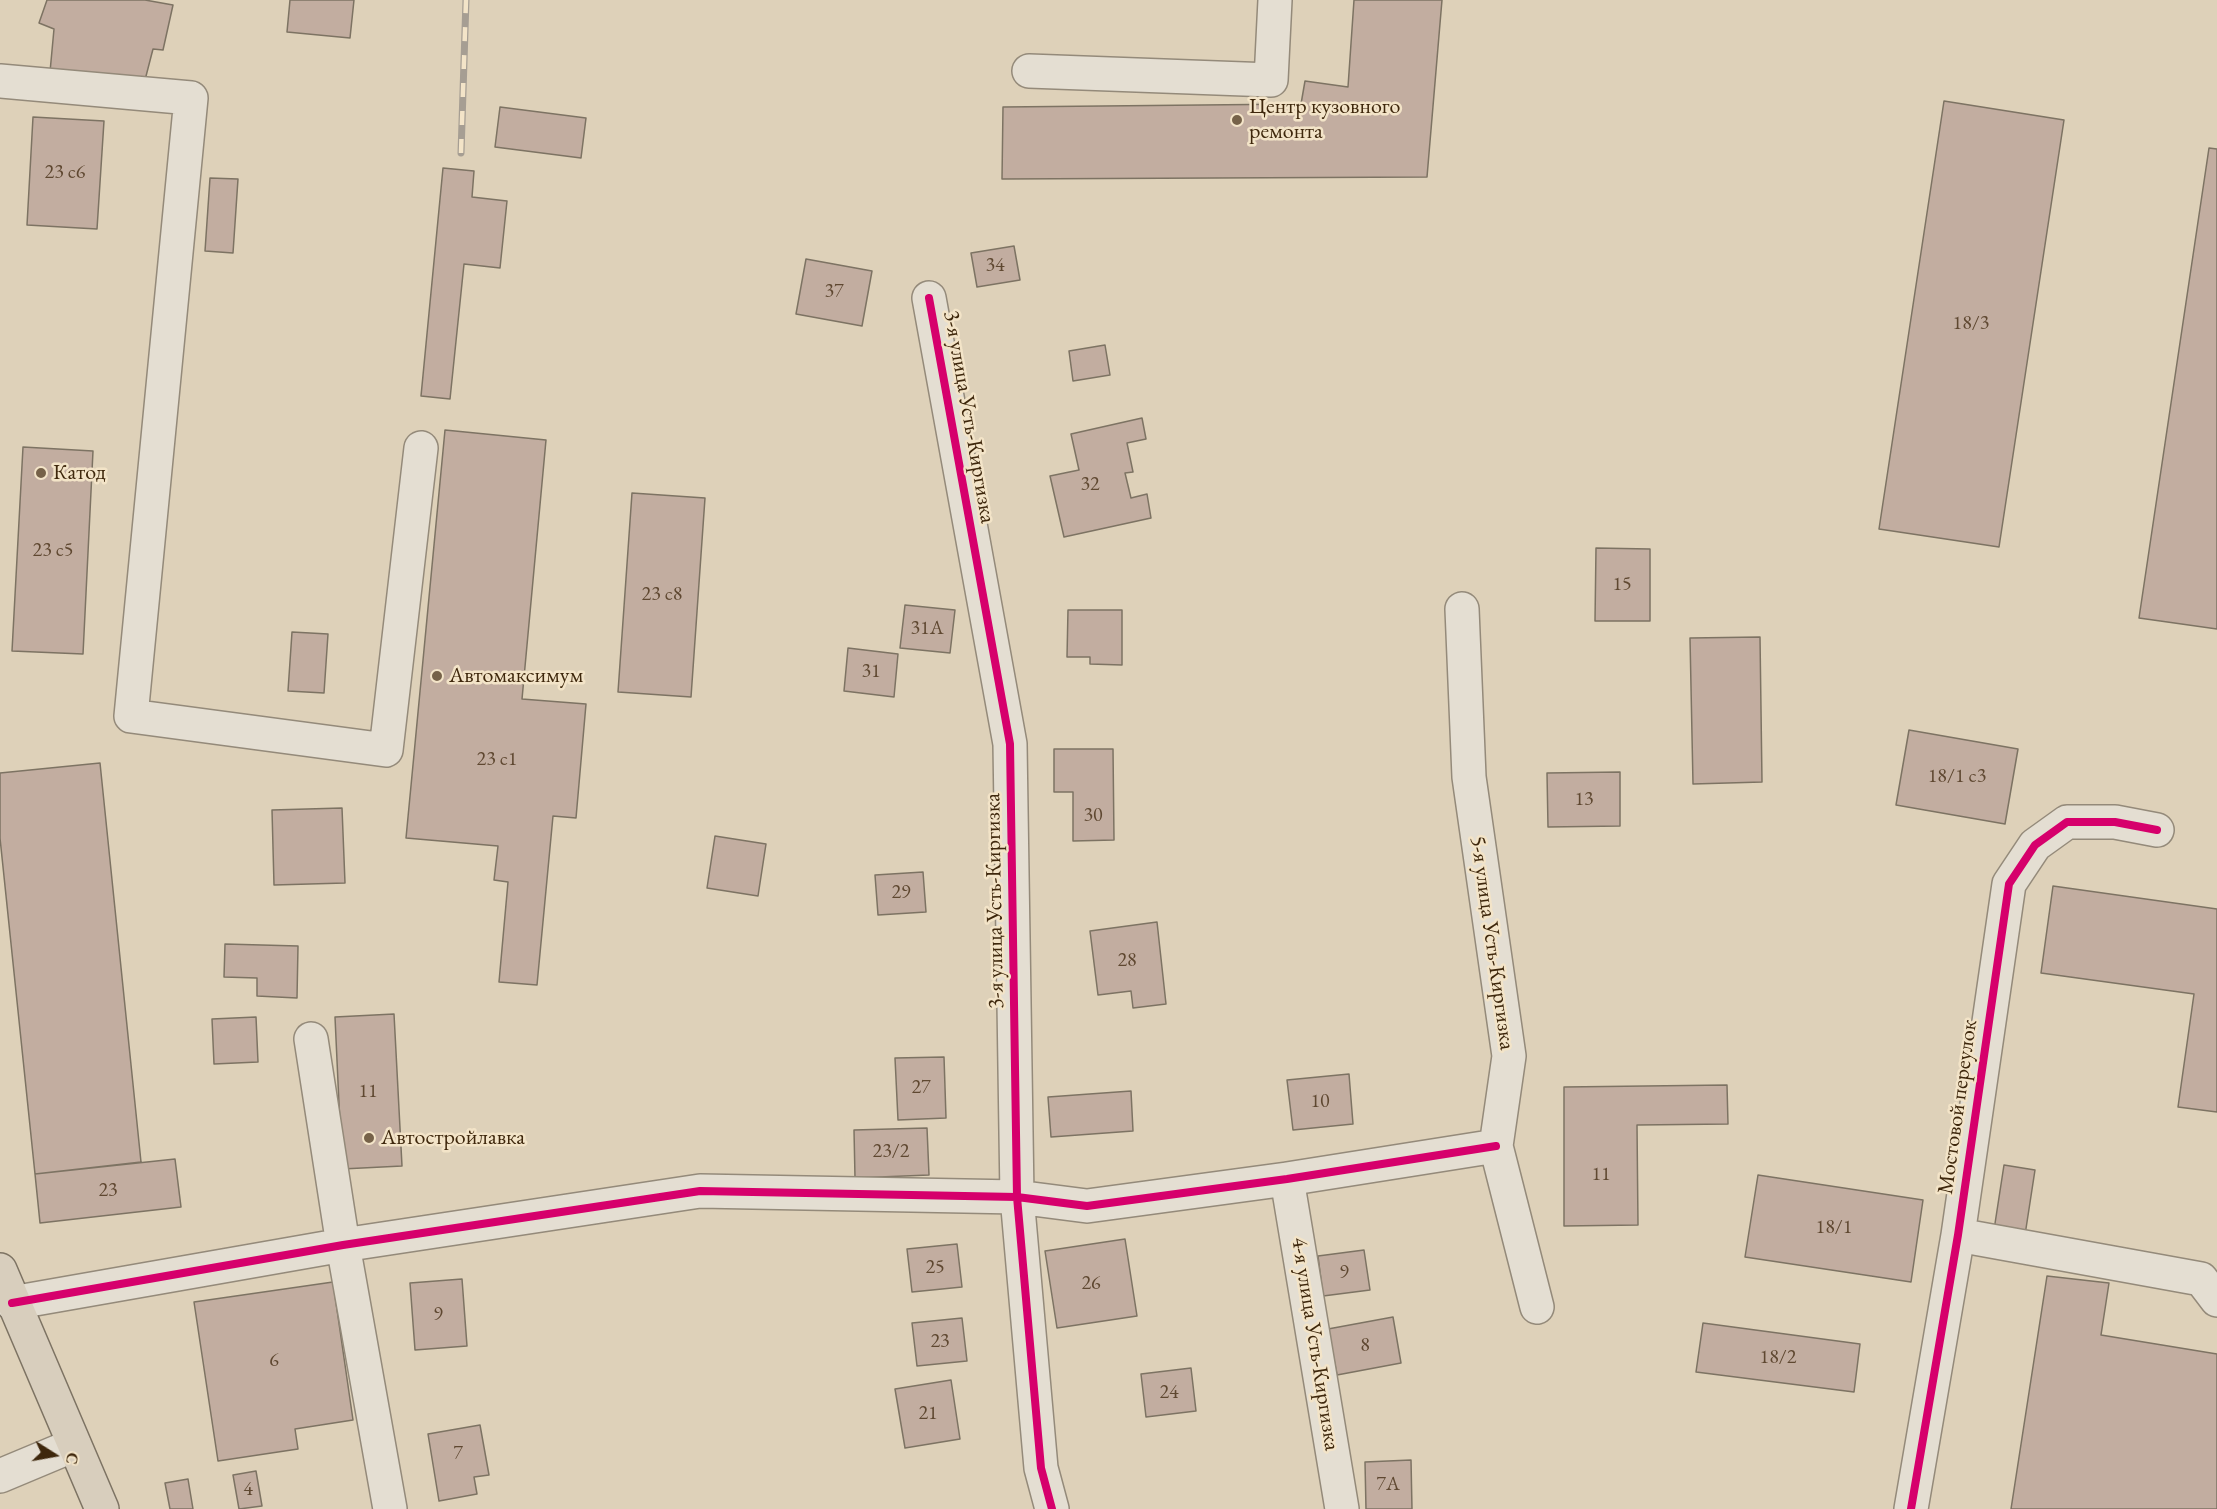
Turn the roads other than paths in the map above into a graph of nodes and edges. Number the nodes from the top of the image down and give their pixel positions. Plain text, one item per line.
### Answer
1 (1275, 0) edge
2 (1029, 71) dead end
3 (0, 81) edge
4 (929, 298) dead end
5 (421, 448) dead end
6 (1462, 609) dead end
7 (2157, 830) dead end
8 (311, 1039) dead end
9 (1496, 1146) junction
10 (1287, 1179) junction
11 (1017, 1197) junction
12 (1958, 1234) junction
13 (343, 1245) junction
14 (0, 1270) edge
15 (2217, 1300) edge
16 (12, 1303) junction
17 (1537, 1307) dead end
18 (74, 1445) junction
19 (0, 1476) edge
20 (102, 1509) edge
21 (390, 1509) edge
22 (1052, 1509) edge
23 (1342, 1509) edge
24 (1911, 1509) edge

1 - 2 street
3 - 5 street
4 - 11 street, 3-я улица Усть-Киргизка
6 - 9 street, 5-я улица Усть-Киргизка
7 - 12 street, Мостовой переулок
8 - 13 street
9 - 10 street
9 - 17 street, 5-я улица Усть-Киргизка
10 - 11 street
10 - 23 street, 4-я улица Усть-Киргизка
11 - 13 street
11 - 22 street, 3-я улица Усть-Киргизка
12 - 15 street
12 - 24 street, Мостовой переулок
13 - 16 street
13 - 21 street
14 - 16 main road
16 - 18 main road
18 - 19 street
18 - 20 main road

